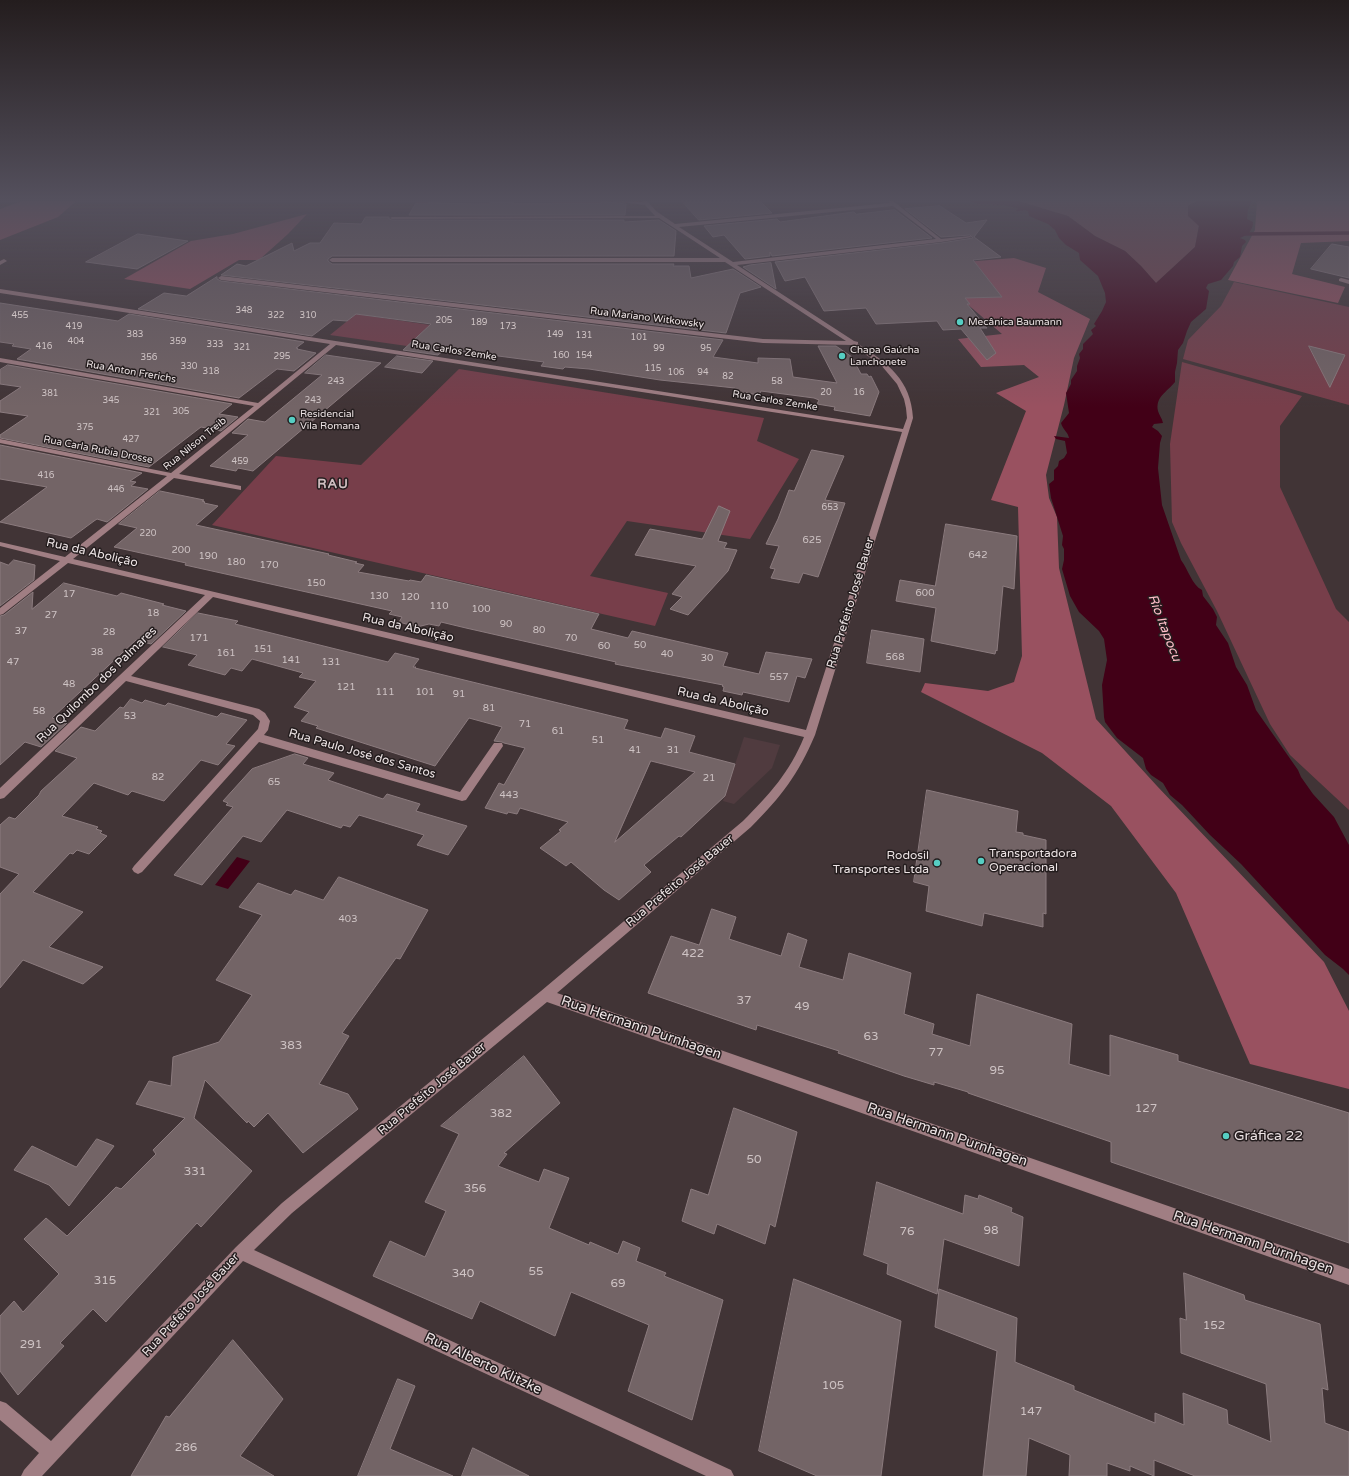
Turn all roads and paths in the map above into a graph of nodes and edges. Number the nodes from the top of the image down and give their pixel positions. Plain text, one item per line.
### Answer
1 (741, 270) edge
2 (221, 278) dead end
3 (1341, 280) dead end
4 (1349, 282) edge
5 (0, 291) edge
6 (334, 343) junction
7 (856, 343) junction
8 (0, 360) edge
9 (259, 405) junction
10 (906, 431) junction
11 (0, 441) edge
12 (173, 475) junction
13 (238, 488) dead end
14 (0, 544) edge
15 (66, 560) junction
16 (211, 594) junction
17 (0, 612) edge
18 (124, 677) junction
19 (810, 735) junction
20 (256, 737) junction
21 (498, 746) dead end
22 (0, 795) edge
23 (138, 869) dead end
24 (545, 995) junction
25 (241, 1252) junction
26 (1349, 1277) edge
27 (0, 1409) edge
28 (52, 1453) junction
29 (30, 1476) edge
30 (725, 1476) edge

1 - 7 street, Rua Prefeito José Bauer
2 - 7 street, Rua Mariano Witkowsky
3 - 4 street
5 - 6 street, Rua Carlos Zemke
6 - 9 street, Rua Nilson Treib
6 - 10 street, Rua Carlos Zemke
7 - 10 street, Rua Prefeito José Bauer
8 - 9 street, Rua Anton Frerichs
9 - 12 street, Rua Nilson Treib
10 - 19 street, Rua Prefeito José Bauer
11 - 12 street, Rua Carla Rubia Drosse
12 - 13 street, Rua Carla Rubia Drosse
12 - 15 street, Rua Nilson Treib
14 - 15 street, Rua da Abolição
15 - 16 street, Rua da Abolição
15 - 17 street, Rua Nilson Treib
16 - 18 street, Rua Quilombo dos Palmares
16 - 19 street, Rua da Abolição
18 - 20 street
18 - 22 street, Rua Quilombo dos Palmares
19 - 24 street, Rua Prefeito José Bauer
20 - 21 street, Rua Paulo José dos Santos
20 - 23 street
24 - 25 street, Rua Prefeito José Bauer
24 - 26 street, Rua Hermann Purnhagen
25 - 28 street, Rua Prefeito José Bauer
25 - 30 street, Rua Alberto Klitzke
27 - 28 street
28 - 29 street, Rua Prefeito José Bauer

